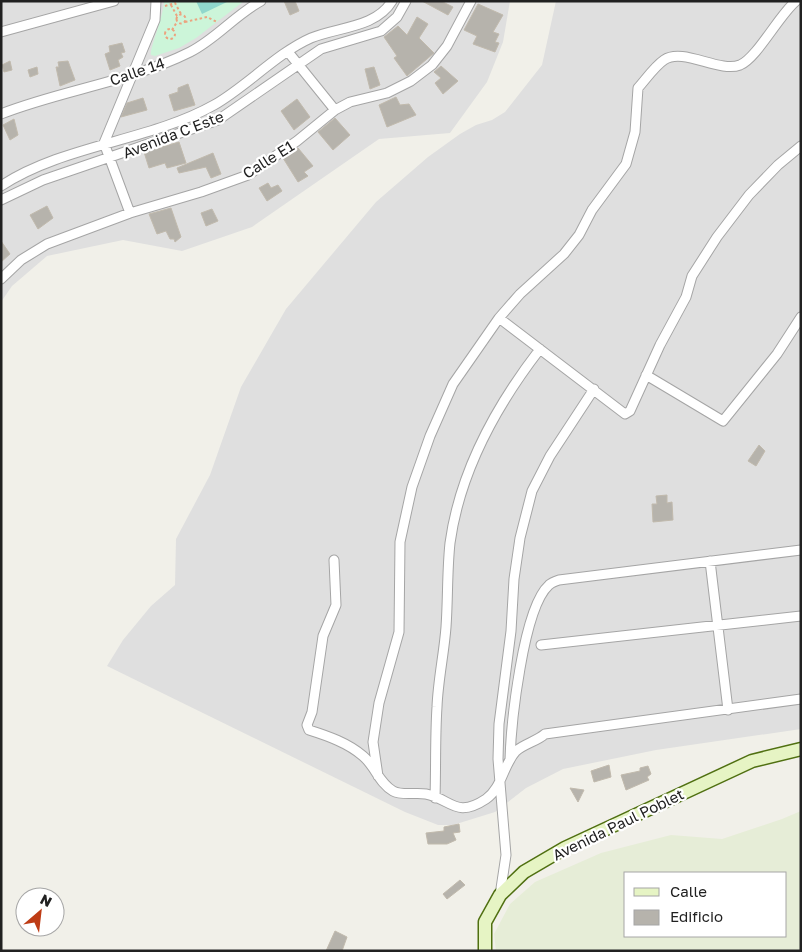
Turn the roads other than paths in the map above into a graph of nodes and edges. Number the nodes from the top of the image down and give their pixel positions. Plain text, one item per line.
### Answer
1 (114, 1) edge
2 (261, 1) edge
3 (392, 1) edge
4 (406, 1) edge
5 (471, 1) edge
6 (796, 1) edge
7 (156, 6) edge
8 (1, 32) edge
9 (288, 53) junction
10 (298, 65) junction
11 (131, 75) junction
12 (335, 110) junction
13 (1, 114) edge
14 (104, 143) junction
15 (801, 146) edge
16 (110, 157) junction
17 (1, 186) edge
18 (1, 200) edge
19 (130, 213) junction
20 (1, 279) edge
21 (801, 316) edge
22 (500, 318) junction
23 (540, 348) junction
24 (646, 375) junction
25 (594, 389) junction
26 (801, 550) edge
27 (334, 560) dead end
28 (710, 561) junction
29 (801, 616) edge
30 (718, 625) junction
31 (541, 645) dead end
32 (801, 700) edge
33 (728, 710) junction
34 (801, 749) edge
35 (510, 760) junction
36 (378, 776) junction
37 (499, 783) junction
38 (435, 798) junction
39 (500, 895) junction
40 (485, 951) edge

1 - 8 street
2 - 11 street, Calle 14
3 - 9 street
4 - 10 street, Avenida C Este
5 - 12 street, Calle E1
6 - 22 street
7 - 11 street
9 - 10 street
9 - 14 street
10 - 12 street
10 - 16 street, Avenida C Este
11 - 13 street, Calle 14
11 - 14 street
12 - 19 street, Calle E1
14 - 16 street
14 - 17 street
15 - 24 street
16 - 18 street, Avenida C Este
16 - 19 street
19 - 20 street, Calle E1
21 - 24 street
22 - 23 street
22 - 36 street
23 - 25 street
23 - 38 street
24 - 25 street
25 - 37 street
26 - 28 street
27 - 36 street
28 - 30 street
28 - 35 street
29 - 30 street
30 - 31 street
30 - 33 street
32 - 33 street
33 - 35 street
34 - 39 main road, Avenida Paul Poblet
35 - 37 street
36 - 38 street
37 - 38 street
37 - 39 street
39 - 40 main road, Avenida Paul Poblet

